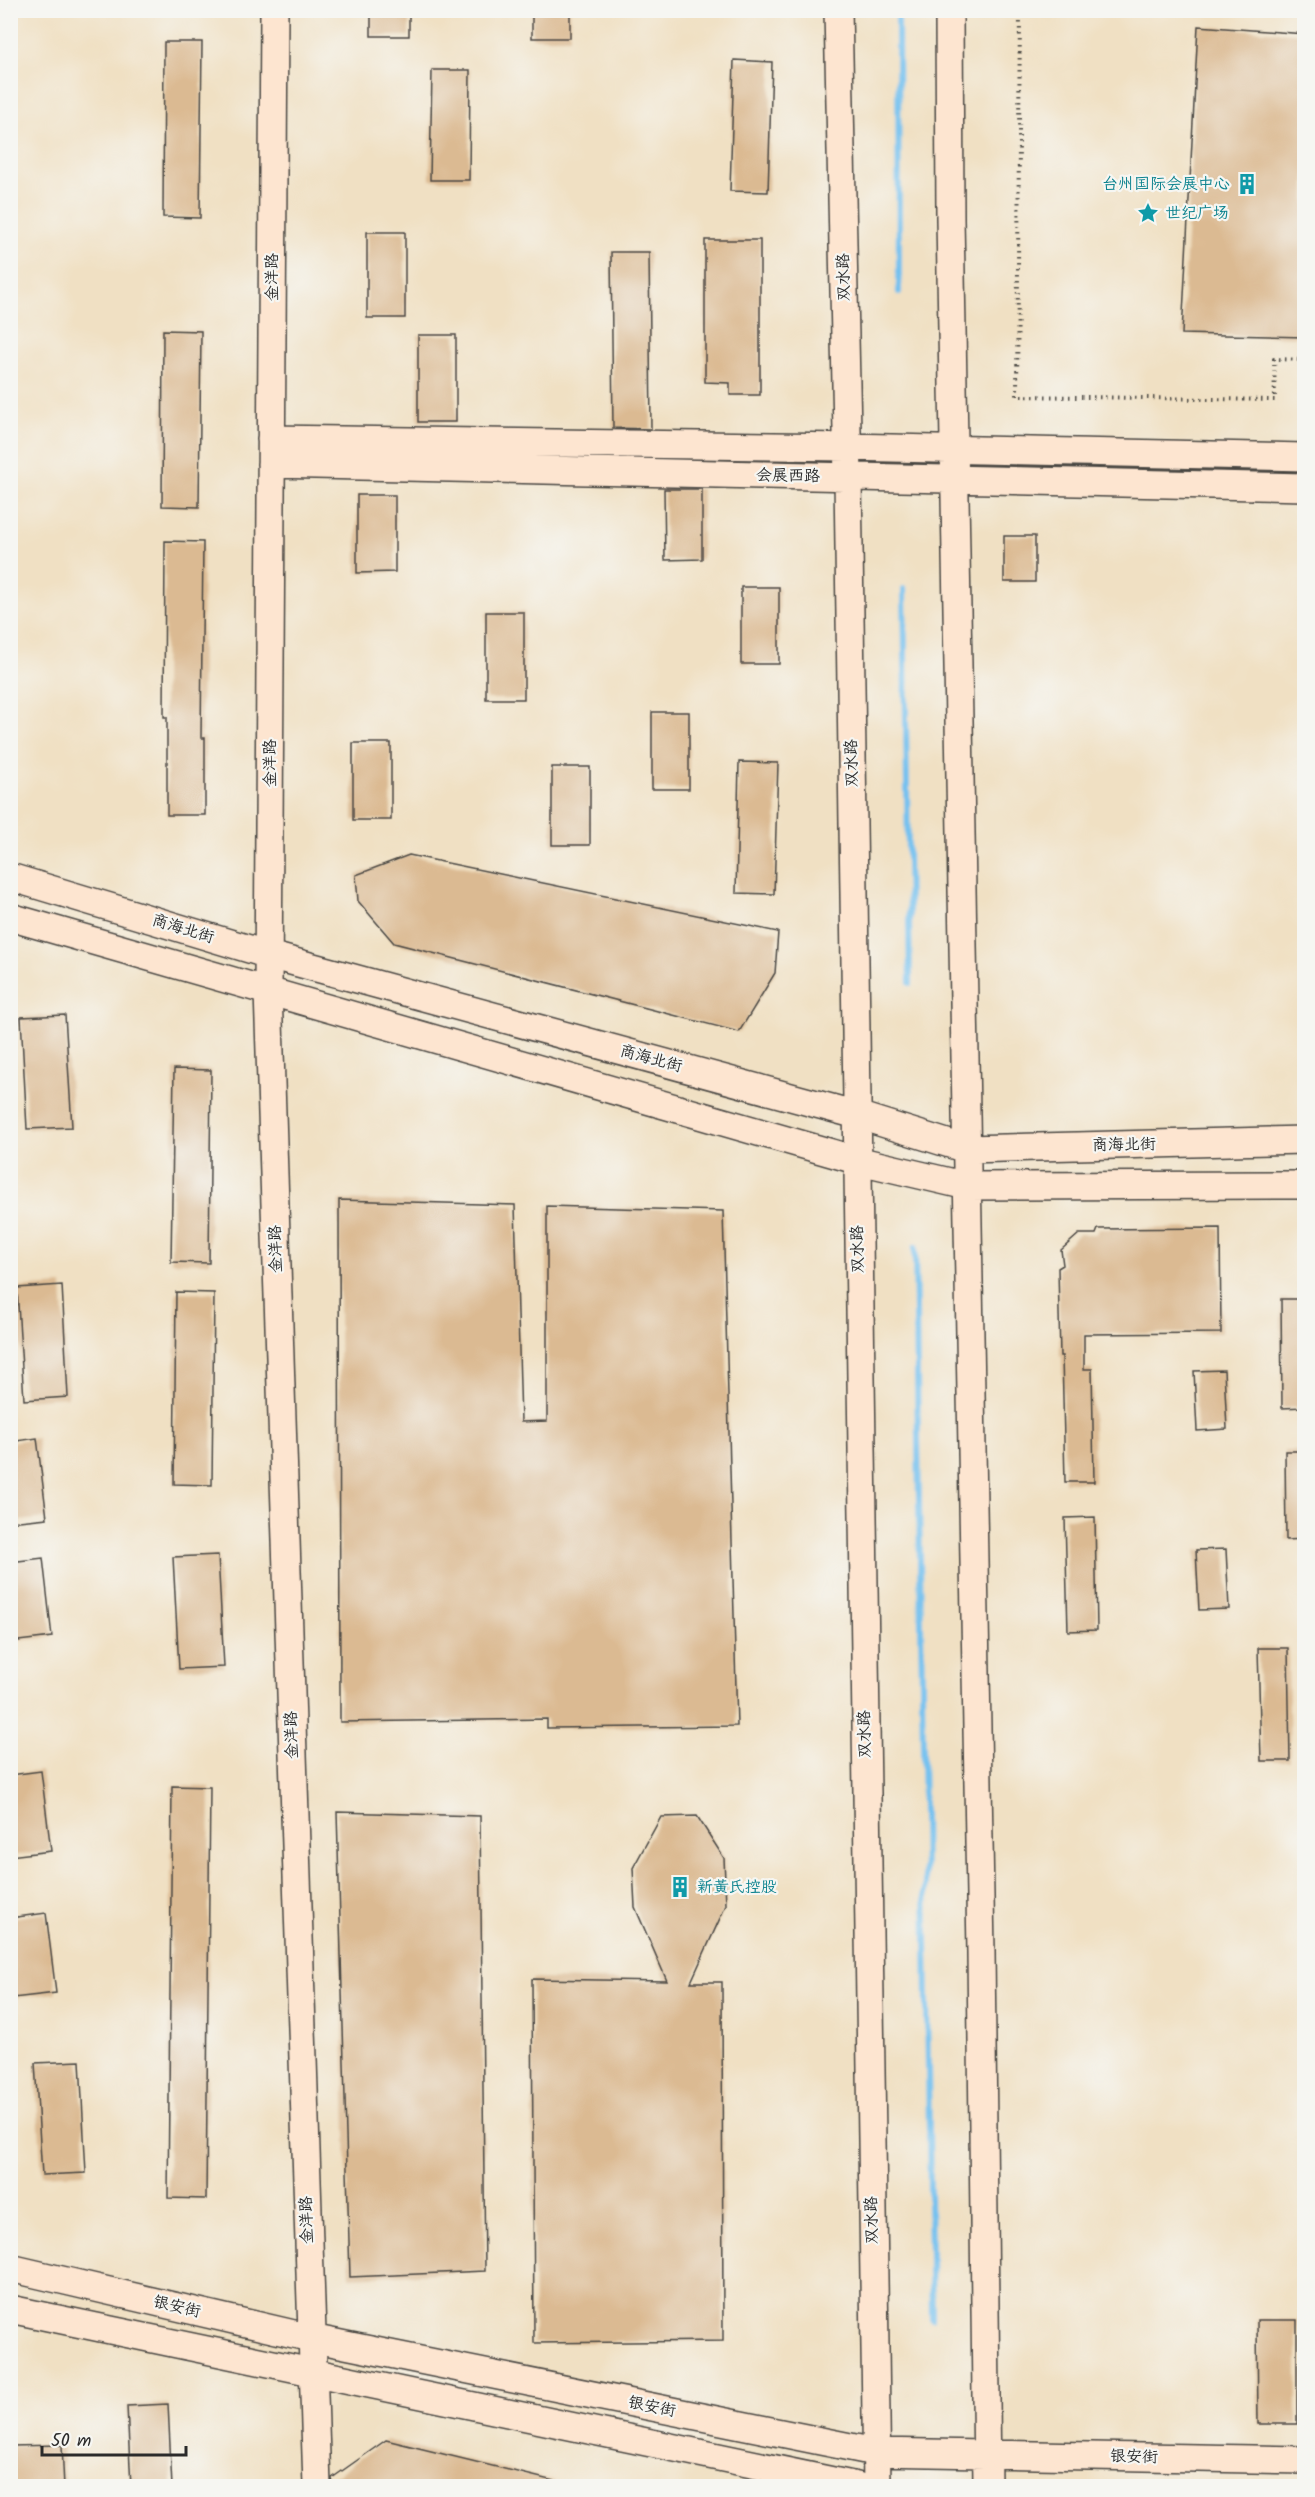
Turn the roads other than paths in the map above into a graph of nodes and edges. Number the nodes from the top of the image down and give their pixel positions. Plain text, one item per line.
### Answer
1 (274, 10) edge
2 (838, 10) edge
3 (949, 10) edge
4 (847, 447) junction
5 (954, 449) junction
6 (271, 451) junction
7 (1305, 457) edge
8 (848, 478) junction
9 (954, 480) junction
10 (1305, 487) edge
11 (10, 877) edge
12 (10, 917) edge
13 (269, 955) junction
14 (268, 991) junction
15 (857, 1115) junction
16 (1305, 1140) edge
17 (966, 1149) junction
18 (856, 1160) junction
19 (1305, 1185) edge
20 (967, 1186) junction
21 (10, 2268) edge
22 (10, 2309) edge
23 (311, 2338) junction
24 (313, 2374) junction
25 (875, 2452) junction
26 (987, 2454) junction
27 (1305, 2460) edge
28 (318, 2487) edge
29 (857, 2487) edge
30 (878, 2487) edge
31 (987, 2487) edge

1 - 6 main road, 金洋路
2 - 4 main road, 双水路
3 - 5 main road
4 - 5 main road, 会展西路
4 - 6 main road, 会展西路
4 - 8 main road, 双水路
5 - 7 main road, 会展西路
5 - 9 main road
6 - 8 main road, 会展西路
6 - 13 main road, 金洋路
8 - 9 main road, 会展西路
8 - 15 main road, 双水路
9 - 10 main road, 会展西路
9 - 17 main road
11 - 13 main road, 商海北街
12 - 14 main road
13 - 14 main road, 金洋路
13 - 15 main road, 商海北街
14 - 18 main road
14 - 23 main road, 金洋路
15 - 17 main road, 商海北街
15 - 18 main road, 双水路
16 - 17 main road, 商海北街
17 - 20 main road
18 - 20 main road
18 - 25 main road, 双水路
19 - 20 main road
20 - 26 main road
21 - 23 main road, 银安街
22 - 24 main road
23 - 24 main road, 金洋路
23 - 25 main road, 银安街
24 - 28 main road, 金洋路
24 - 29 main road
25 - 26 main road, 银安街
25 - 30 main road, 双水路
26 - 27 main road, 银安街
26 - 31 main road

